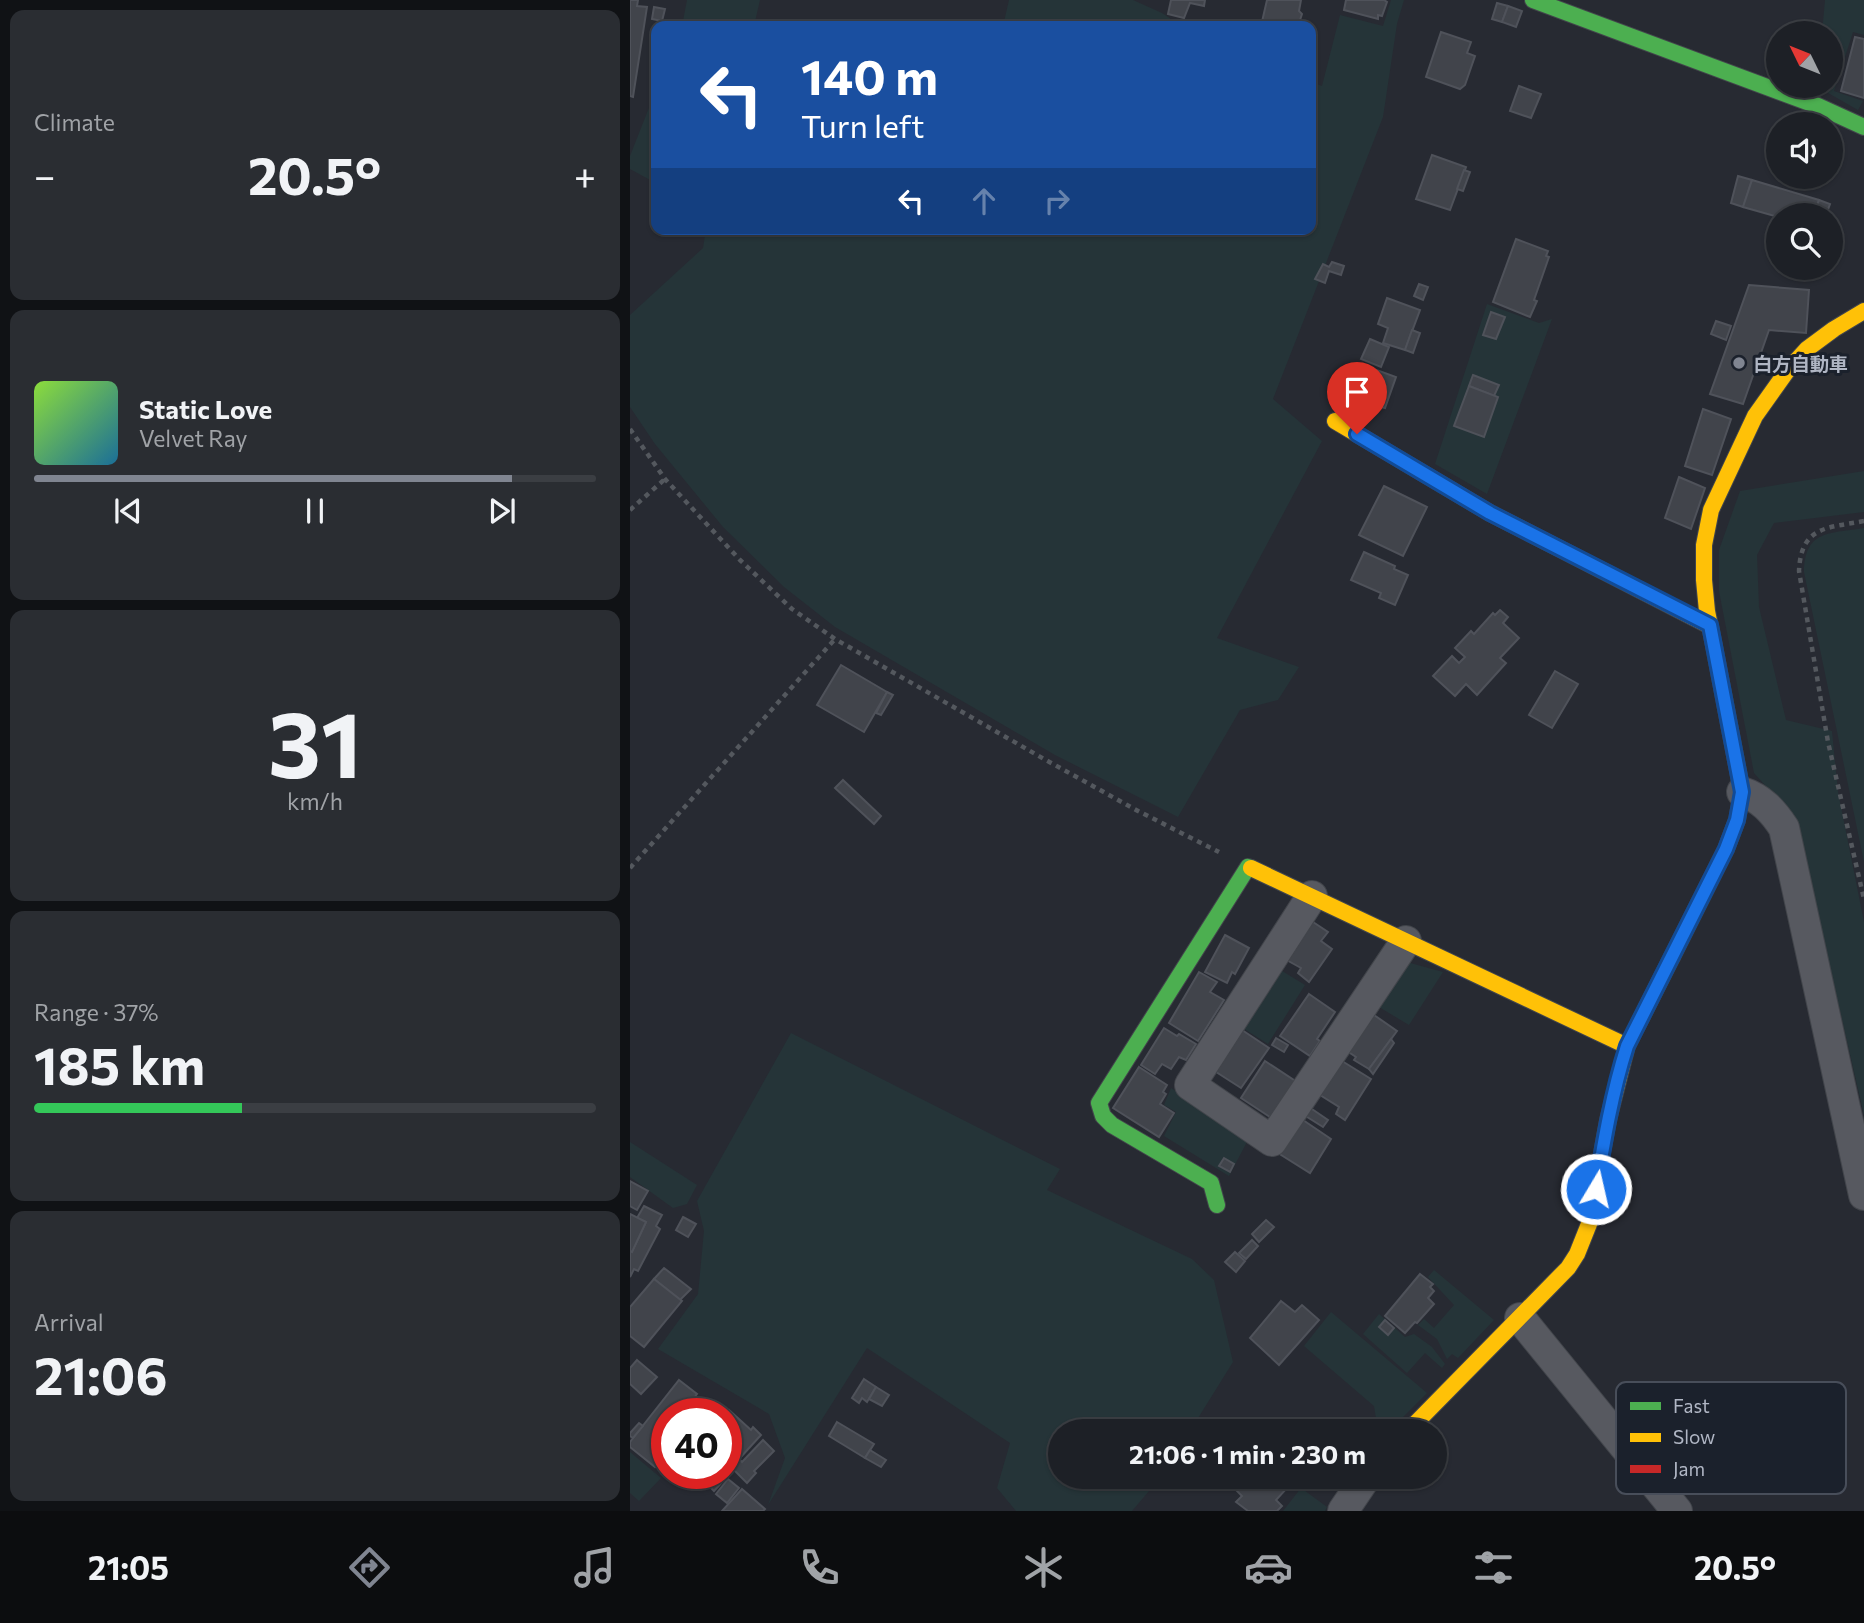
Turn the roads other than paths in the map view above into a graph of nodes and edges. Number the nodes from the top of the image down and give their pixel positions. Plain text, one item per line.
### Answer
1 (1541, 2) edge
2 (1864, 127) edge
3 (1864, 311) edge
4 (1335, 421) dead end
5 (1710, 625) junction
6 (1742, 792) junction
7 (1312, 896) junction
8 (1406, 941) junction
9 (1627, 1046) junction
10 (1864, 1195) edge
11 (1217, 1205) dead end
12 (1520, 1318) junction
13 (1421, 1419) edge
14 (1616, 1436) edge
15 (1358, 1489) edge
16 (1663, 1494) edge
17 (1343, 1511) edge
18 (1677, 1511) edge

1 - 2 street
3 - 5 street
4 - 5 street
5 - 6 street
6 - 9 street
6 - 10 street
7 - 8 street
7 - 8 street
7 - 11 street
8 - 9 street
9 - 12 street
12 - 13 street
12 - 14 street
15 - 17 street
16 - 18 street

